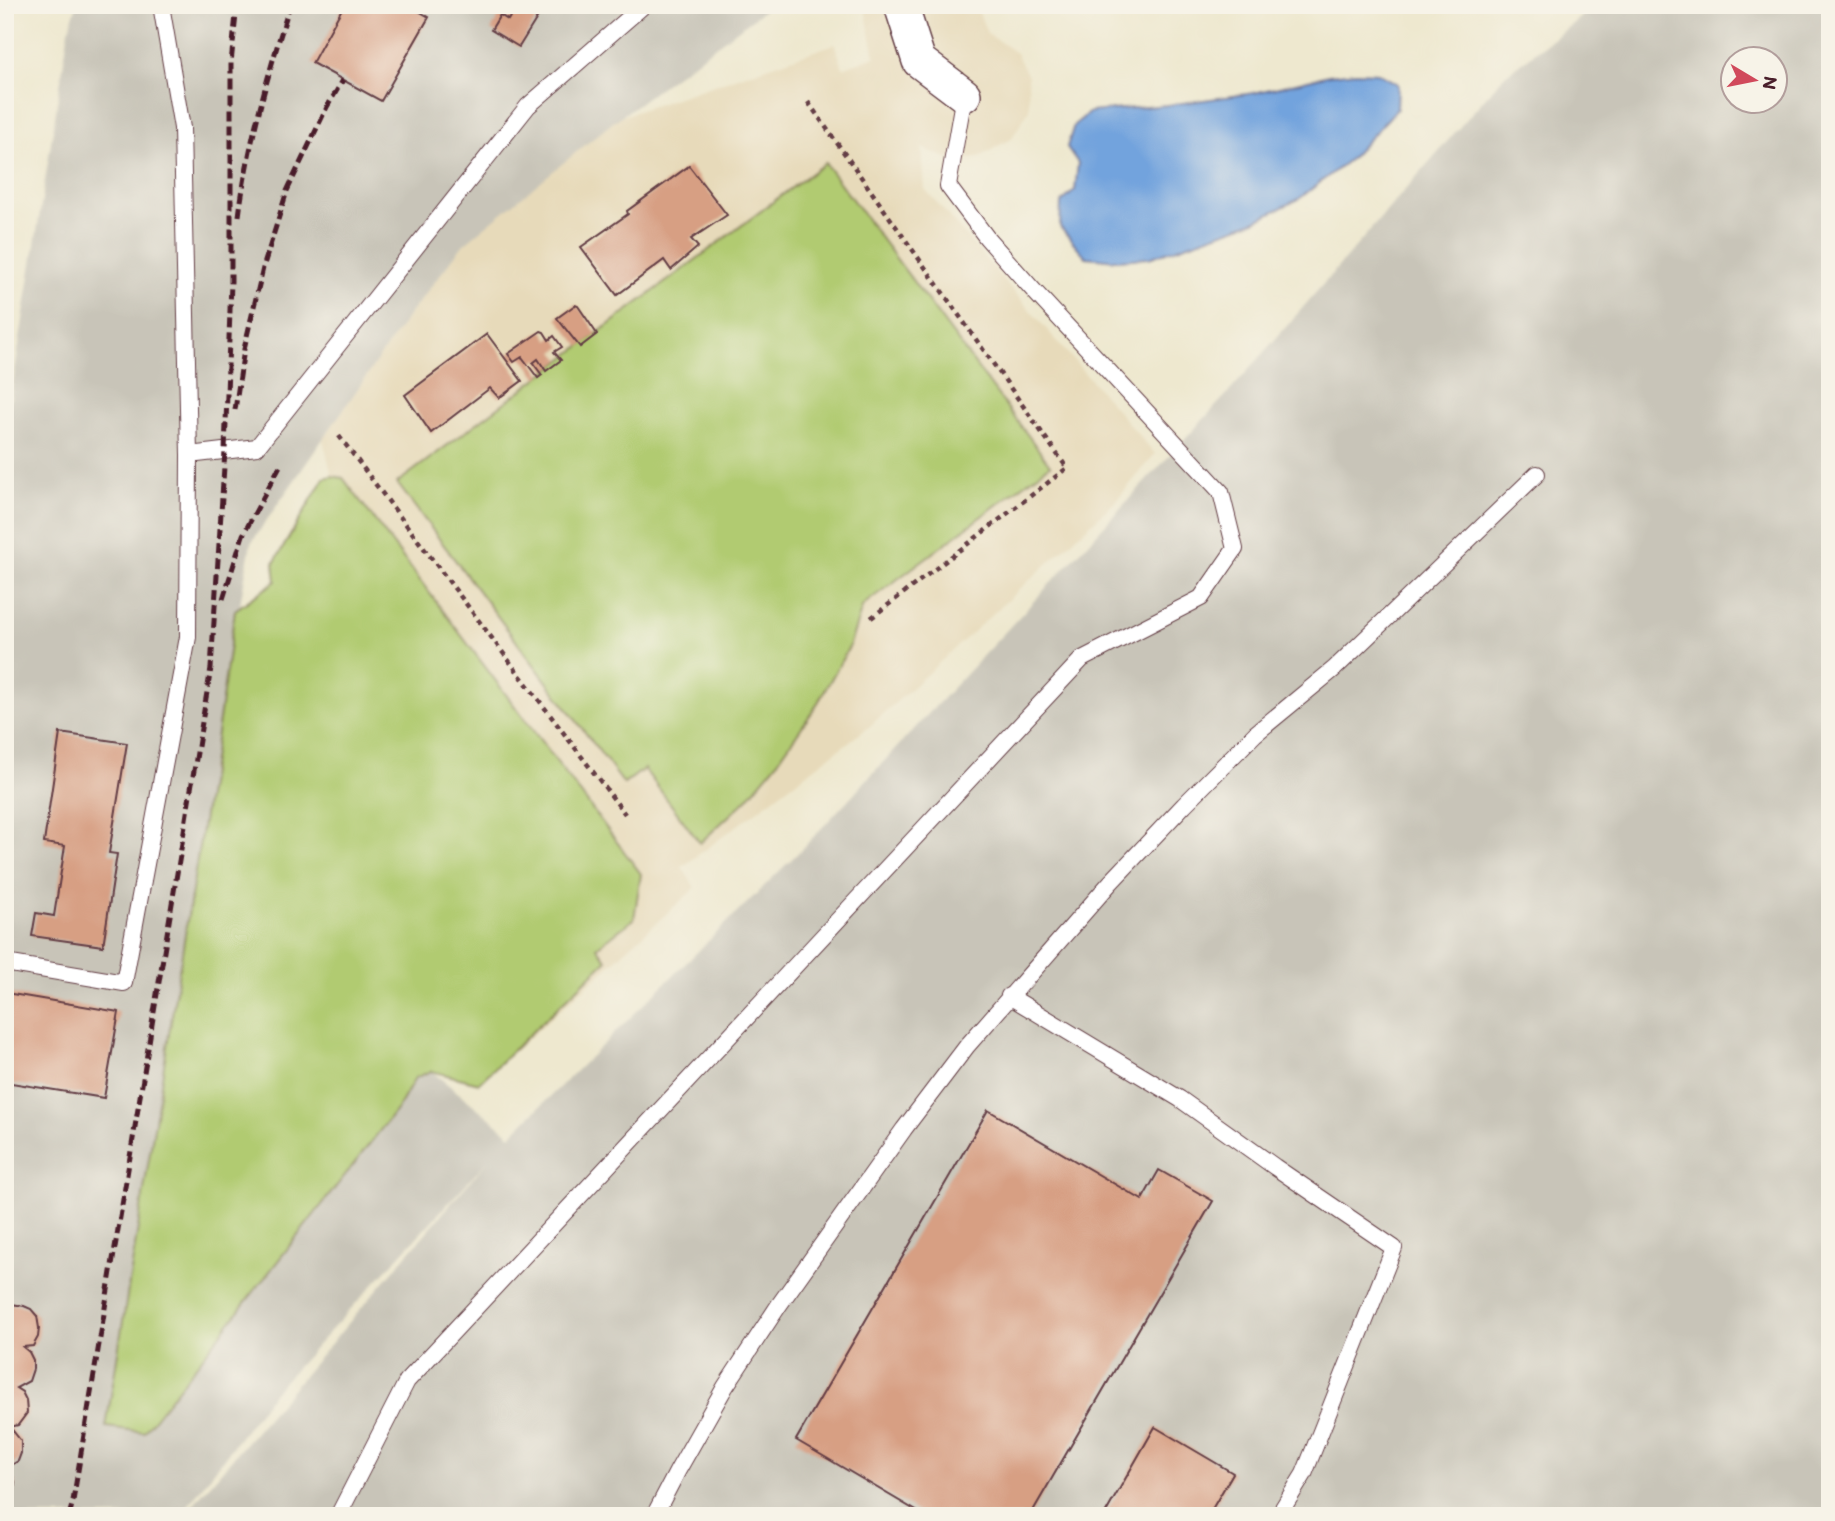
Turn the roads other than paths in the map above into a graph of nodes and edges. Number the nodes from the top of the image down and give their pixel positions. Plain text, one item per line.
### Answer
1 (161, 5) edge
2 (644, 5) edge
3 (901, 5) edge
4 (964, 95) joint
5 (189, 455) junction
6 (1537, 474) dead end
7 (5, 963) edge
8 (1009, 996) junction
9 (338, 1516) edge
10 (654, 1516) edge
11 (1278, 1516) edge

1 - 5 lane
2 - 5 lane
3 - 4 street
4 - 9 lane
5 - 7 lane
6 - 8 lane
8 - 10 lane
8 - 11 lane

